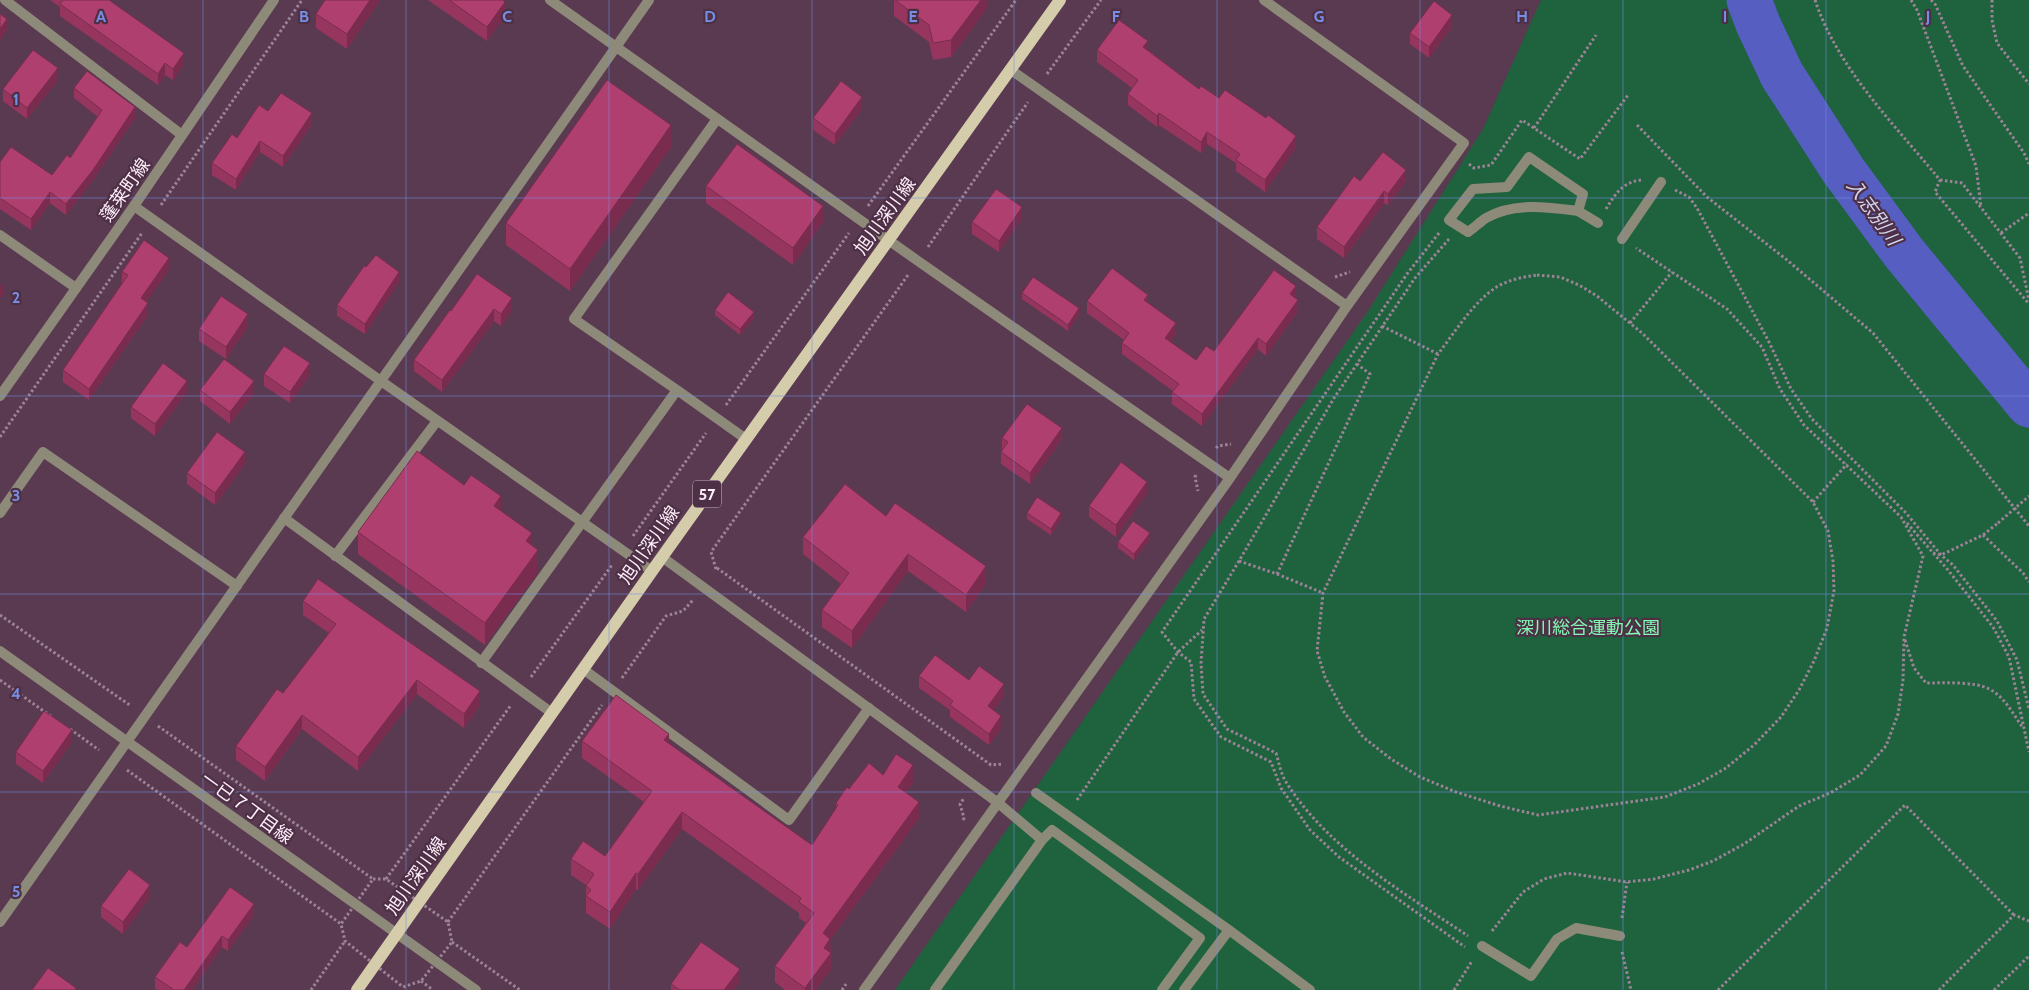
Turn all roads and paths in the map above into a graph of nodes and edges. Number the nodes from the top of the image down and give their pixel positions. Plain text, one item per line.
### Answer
1 (5, 0) edge
2 (274, 0) edge
3 (550, 0) edge
4 (649, 0) edge
5 (1016, 0) edge
6 (1060, 0) edge
7 (1101, 0) edge
8 (1264, 0) edge
9 (1815, 0) edge
10 (1911, 0) edge
11 (1931, 0) edge
12 (1992, 0) edge
13 (1596, 35) dead end
14 (616, 47) junction
15 (1011, 70) junction
16 (2029, 84) edge
17 (1037, 89) junction
18 (1628, 95) dead end
19 (717, 119) junction
20 (1637, 125) dead end
21 (1534, 128) junction
22 (182, 135) junction
23 (1457, 154) junction
24 (2029, 164) edge
25 (1940, 180) junction
26 (1661, 182) junction
27 (134, 206) junction
28 (1981, 206) junction
29 (1578, 211) junction
30 (2029, 213) edge
31 (859, 220) junction
32 (1449, 220) junction
33 (1598, 224) joint
34 (1460, 227) junction
35 (2001, 233) junction
36 (0, 235) edge
37 (1622, 239) joint
38 (889, 241) junction
39 (918, 261) junction
40 (1351, 272) dead end
41 (1672, 272) junction
42 (76, 288) junction
43 (1326, 291) junction
44 (2029, 300) edge
45 (2029, 304) edge
46 (1347, 306) junction
47 (1630, 323) junction
48 (1382, 326) junction
49 (1438, 354) junction
50 (1357, 364) junction
51 (381, 381) junction
52 (677, 390) junction
53 (0, 396) edge
54 (717, 418) junction
55 (437, 421) junction
56 (1236, 437) dead end
57 (746, 439) junction
58 (1206, 462) junction
59 (1847, 464) junction
60 (1230, 478) junction
61 (2029, 496) edge
62 (1193, 498) dead end
63 (1813, 502) junction
64 (0, 512) edge
65 (1902, 517) junction
66 (284, 518) junction
67 (582, 522) junction
68 (2029, 526) edge
69 (1983, 535) junction
70 (622, 551) junction
71 (1933, 553) junction
72 (1941, 555) junction
73 (335, 556) junction
74 (662, 557) junction
75 (1240, 562) junction
76 (717, 568) junction
77 (652, 571) junction
78 (1277, 574) junction
79 (2029, 582) edge
80 (237, 586) junction
81 (704, 588) junction
82 (1323, 593) junction
83 (0, 615) edge
84 (1202, 630) junction
85 (1904, 637) junction
86 (0, 651) edge
87 (1178, 652) junction
88 (481, 663) junction
89 (583, 669) junction
90 (0, 680) edge
91 (612, 691) junction
92 (520, 692) junction
93 (869, 708) junction
94 (2029, 709) edge
95 (552, 713) junction
96 (145, 716) junction
97 (57, 720) edge
98 (65, 726) edge
99 (2024, 730) junction
100 (127, 742) junction
101 (2029, 752) edge
102 (1008, 757) dead end
103 (114, 760) junction
104 (991, 765) junction
105 (974, 785) junction
106 (1036, 793) dead end
107 (997, 802) junction
108 (1068, 815) junction
109 (958, 826) dead end
110 (1042, 840) junction
111 (373, 879) dead end
112 (386, 879) dead end
113 (2014, 915) junction
114 (2029, 921) edge
115 (0, 922) edge
116 (448, 922) dead end
117 (342, 924) dead end
118 (1229, 930) junction
119 (396, 934) junction
120 (1620, 936) dead end
121 (345, 941) dead end
122 (452, 942) dead end
123 (1479, 950) junction
124 (2029, 956) edge
125 (421, 981) dead end
126 (848, 982) dead end
127 (1454, 989) edge
128 (311, 990) edge
129 (357, 990) edge
130 (433, 990) edge
131 (476, 990) edge
132 (520, 990) edge
133 (842, 990) edge
134 (864, 990) edge
135 (935, 990) edge
136 (1162, 990) edge
137 (1184, 990) edge
138 (1310, 990) edge
139 (1460, 990) edge
140 (1718, 990) edge
141 (1939, 990) edge
142 (1994, 990) edge

1 - 22 street
2 - 22 street, 蓬莱町線
3 - 14 street
4 - 14 street
5 - 31 path
6 - 15 main road, 旭川深川線 / 57
7 - 17 path
8 - 23 street
9 - 25 path
10 - 28 path
11 - 24 path
12 - 16 path
13 - 21 path
14 - 19 street
14 - 51 street
15 - 17 street
15 - 38 main road, 旭川深川線 / 57
17 - 39 path
17 - 43 street
18 - 21 path
19 - 31 street
19 - 52 street
20 - 68 path
21 - 23 path
22 - 27 street, 蓬莱町線
23 - 46 street
25 - 28 path
25 - 45 path
26 - 33 path
26 - 37 street
26 - 72 path
27 - 42 street, 蓬莱町線
27 - 51 street
28 - 35 path
29 - 32 street
29 - 33 street
29 - 34 street
30 - 35 path
31 - 38 street
31 - 54 path
32 - 34 street
32 - 87 path
34 - 48 path
35 - 44 path
36 - 42 street
37 - 41 path
38 - 39 street
38 - 57 main road, 旭川深川線 / 57
39 - 58 street
39 - 76 path
40 - 43 path
41 - 47 path
41 - 59 path
42 - 53 street, 蓬莱町線
43 - 46 street
46 - 60 street
47 - 49 path
47 - 63 path
48 - 49 path
48 - 50 path
49 - 82 path
50 - 75 path
50 - 78 path
51 - 55 street
51 - 66 street
52 - 54 street
52 - 67 street
54 - 57 street
54 - 70 path
55 - 67 street
55 - 73 street
56 - 58 path
57 - 74 main road, 旭川深川線 / 57
58 - 60 street
58 - 62 path
59 - 63 path
59 - 65 path
60 - 107 street
61 - 69 path, bridge
63 - 82 path
64 - 80 street
65 - 71 path
65 - 85 path
66 - 73 street
66 - 80 street
67 - 70 street
67 - 88 street
69 - 72 path
69 - 79 path
70 - 77 street
70 - 92 path
71 - 72 path
71 - 99 path
72 - 94 path
73 - 88 street
74 - 77 main road, 旭川深川線 / 57
74 - 81 street
75 - 78 path
75 - 84 path
76 - 81 path
76 - 104 path
77 - 89 main road, 旭川深川線 / 57
78 - 82 path
80 - 96 street
81 - 91 path
81 - 93 street
83 - 96 path
84 - 87 path
84 - 123 path
85 - 99 path
85 - 123 path
86 - 100 street, 一已７丁目線
87 - 108 path
87 - 123 path
88 - 92 street
89 - 91 street
89 - 95 main road, 旭川深川線 / 57
90 - 97 path
91 - 93 street
91 - 116 path
92 - 95 street
92 - 112 path
93 - 105 street
95 - 119 main road, 旭川深川線 / 57
96 - 100 street
96 - 111 path
98 - 103 path
99 - 101 path
100 - 103 street
100 - 119 street, 一已７丁目線
102 - 104 path
103 - 115 street
103 - 117 path
104 - 105 path
105 - 107 street
105 - 109 path
106 - 108 street
107 - 110 street
107 - 134 street
108 - 118 street
110 - 135 street
110 - 136 street
113 - 114 path
113 - 140 path
113 - 141 path
118 - 137 street
118 - 138 street
119 - 129 main road, 旭川深川線 / 57
119 - 131 street, 一已７丁目線
120 - 123 street
121 - 128 path
122 - 132 path
123 - 127 path
124 - 142 path
125 - 130 path
126 - 133 path
127 - 139 path

